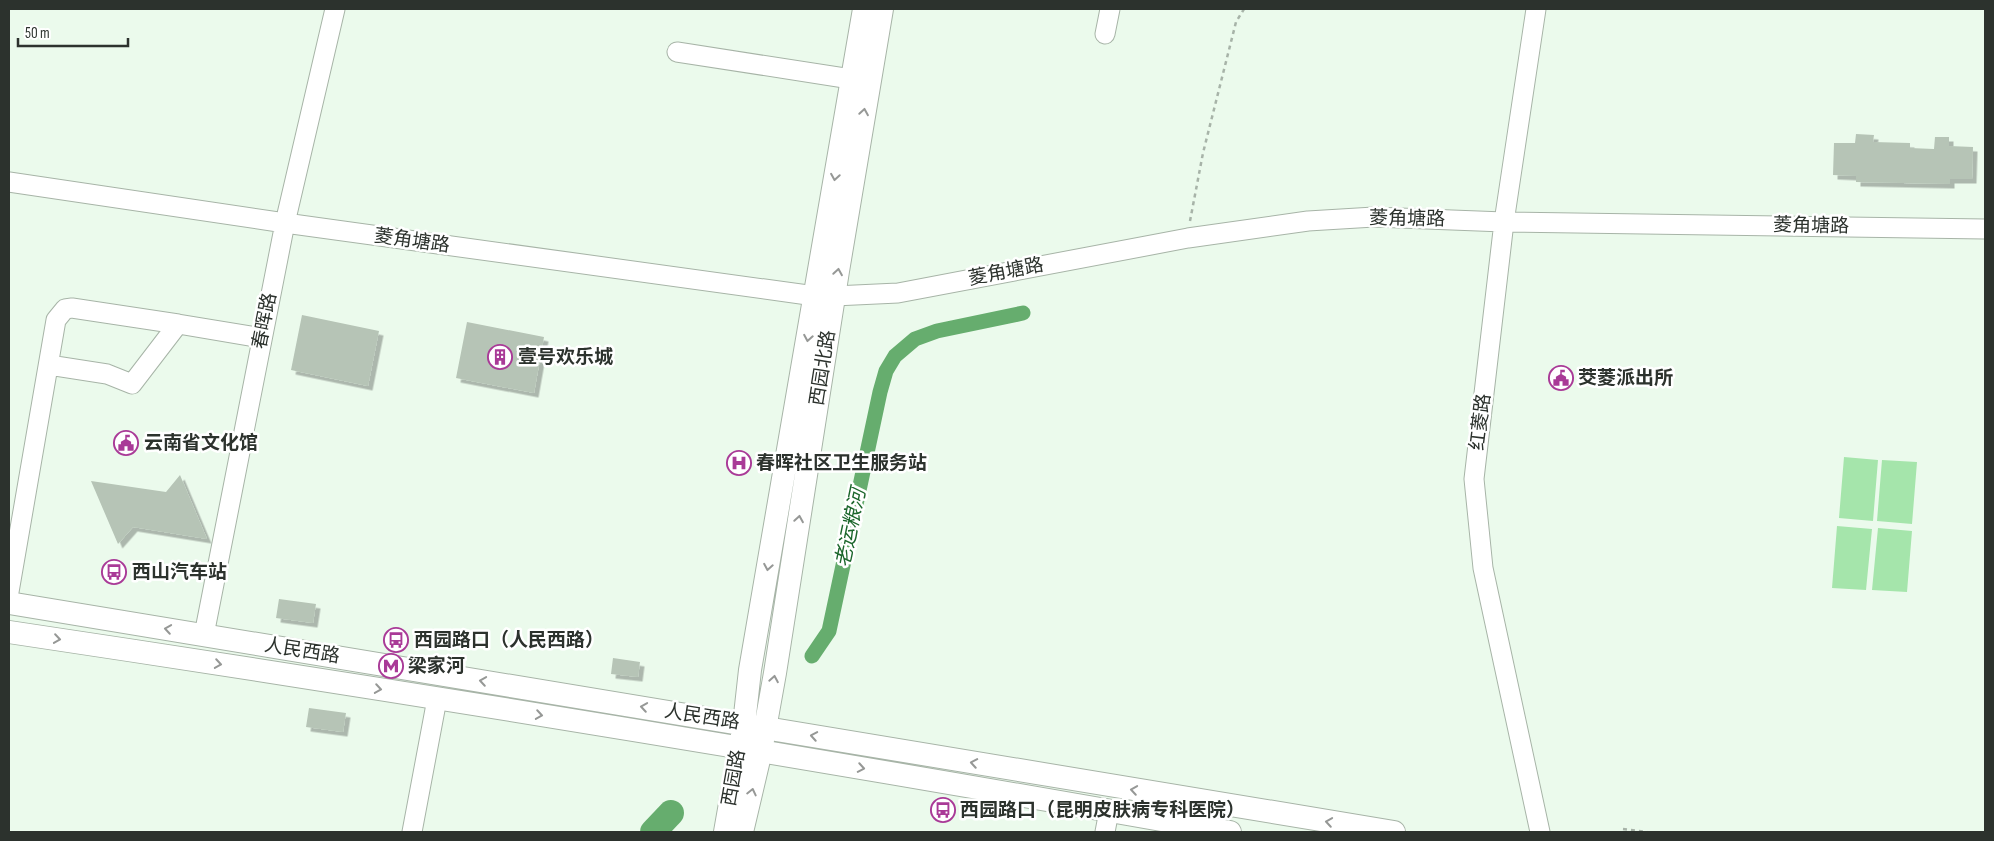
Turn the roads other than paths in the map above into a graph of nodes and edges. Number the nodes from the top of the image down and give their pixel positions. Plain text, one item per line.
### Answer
1 (335, 9) edge
2 (864, 9) edge
3 (882, 9) edge
4 (1110, 9) edge
5 (1536, 9) edge
6 (1105, 34) dead end
7 (677, 52) dead end
8 (851, 79) junction
9 (9, 182) edge
10 (1504, 222) junction
11 (285, 223) junction
12 (1985, 229) edge
13 (825, 296) junction
14 (178, 324) junction
15 (262, 338) junction
16 (49, 365) junction
17 (9, 592) edge
18 (9, 603) edge
19 (9, 632) edge
20 (204, 634) junction
21 (437, 699) junction
22 (754, 726) junction
23 (750, 749) junction
24 (1107, 822) edge
25 (412, 832) edge
26 (725, 832) edge
27 (742, 832) edge
28 (1230, 832) edge
29 (1394, 832) edge
30 (1540, 832) edge

1 - 11 street, 春晖路
2 - 8 main road, 西园北路
13 -> 3 main road, 西园北路
4 - 6 street
5 - 10 street, 红菱路
7 - 8 street
8 -> 13 main road, 西园北路
9 - 11 street, 菱角塘路
10 - 12 street, 菱角塘路
10 - 13 street, 菱角塘路
10 - 30 street, 红菱路
11 - 13 street, 菱角塘路
11 - 15 street, 春晖路
13 - 22 main road, 西园北路
14 - 15 street
14 - 16 street
14 - 16 street
15 - 20 street, 春晖路
16 - 17 street
20 -> 18 main road, 人民西路
19 -> 21 main road, 人民西路
22 -> 20 main road, 人民西路
21 -> 23 main road, 人民西路
21 - 25 street
22 - 23 main road, 西园路
29 -> 22 main road, 人民西路
23 -> 24 main road, 人民西路
23 - 26 main road, 西园路
27 -> 23 main road, 西园路
24 - 28 main road, 人民西路

